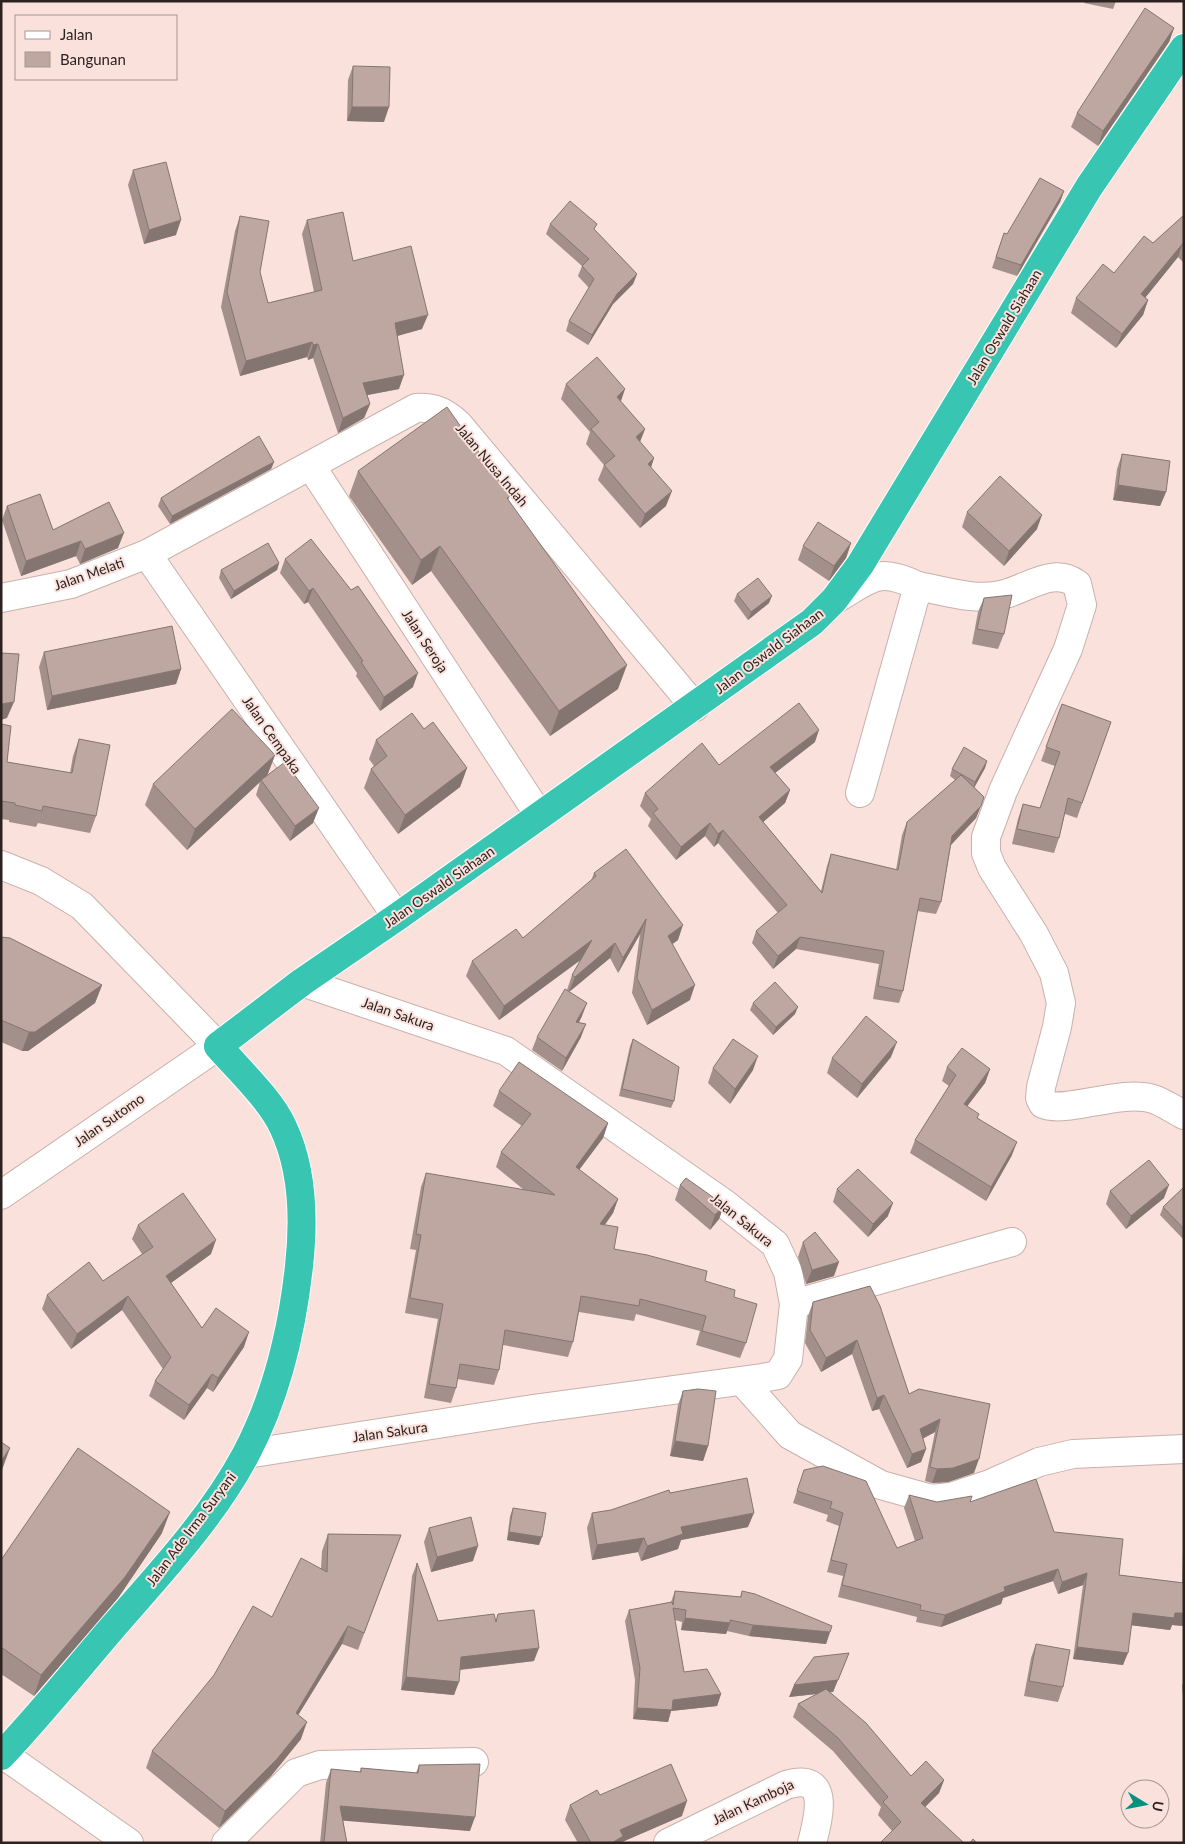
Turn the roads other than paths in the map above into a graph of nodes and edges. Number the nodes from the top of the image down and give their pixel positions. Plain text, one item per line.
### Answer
1 (1184, 48) edge
2 (311, 466) junction
3 (147, 554) junction
4 (918, 586) junction
5 (1, 598) edge
6 (834, 600) junction
7 (695, 706) junction
8 (860, 793) dead end
9 (539, 815) junction
10 (1, 865) edge
11 (397, 917) junction
12 (302, 982) junction
13 (218, 1046) junction
14 (1184, 1115) edge
15 (1, 1195) edge
16 (1012, 1242) dead end
17 (794, 1304) junction
18 (742, 1381) junction
19 (1184, 1449) edge
20 (246, 1454) junction
21 (2, 1754) edge
22 (474, 1762) edge
23 (129, 1843) edge
24 (226, 1843) edge
25 (668, 1843) edge
26 (812, 1843) edge

1 - 6 highway, Jalan Oswald Siahaan
2 - 3 street, Jalan Nusa Indah
2 - 7 street, Jalan Nusa Indah
2 - 9 street, Jalan Seroja
3 - 5 street, Jalan Melati
3 - 11 street, Jalan Cempaka
4 - 6 street
4 - 8 street
4 - 14 street
6 - 7 highway, Jalan Oswald Siahaan
7 - 9 highway, Jalan Oswald Siahaan
9 - 11 highway, Jalan Oswald Siahaan
10 - 13 street
11 - 12 highway, Jalan Oswald Siahaan
12 - 13 highway, Jalan Oswald Siahaan
12 - 17 street, Jalan Sakura
13 - 15 street, Jalan Sutomo
13 - 20 highway, Jalan Ade Irma Suryani
16 - 17 street
17 - 18 street, Jalan Sakura
18 - 19 street
18 - 20 street, Jalan Sakura
20 - 21 highway, Jalan Ade Irma Suryani
21 - 23 street
22 - 24 street
25 - 26 street, Jalan Kamboja

